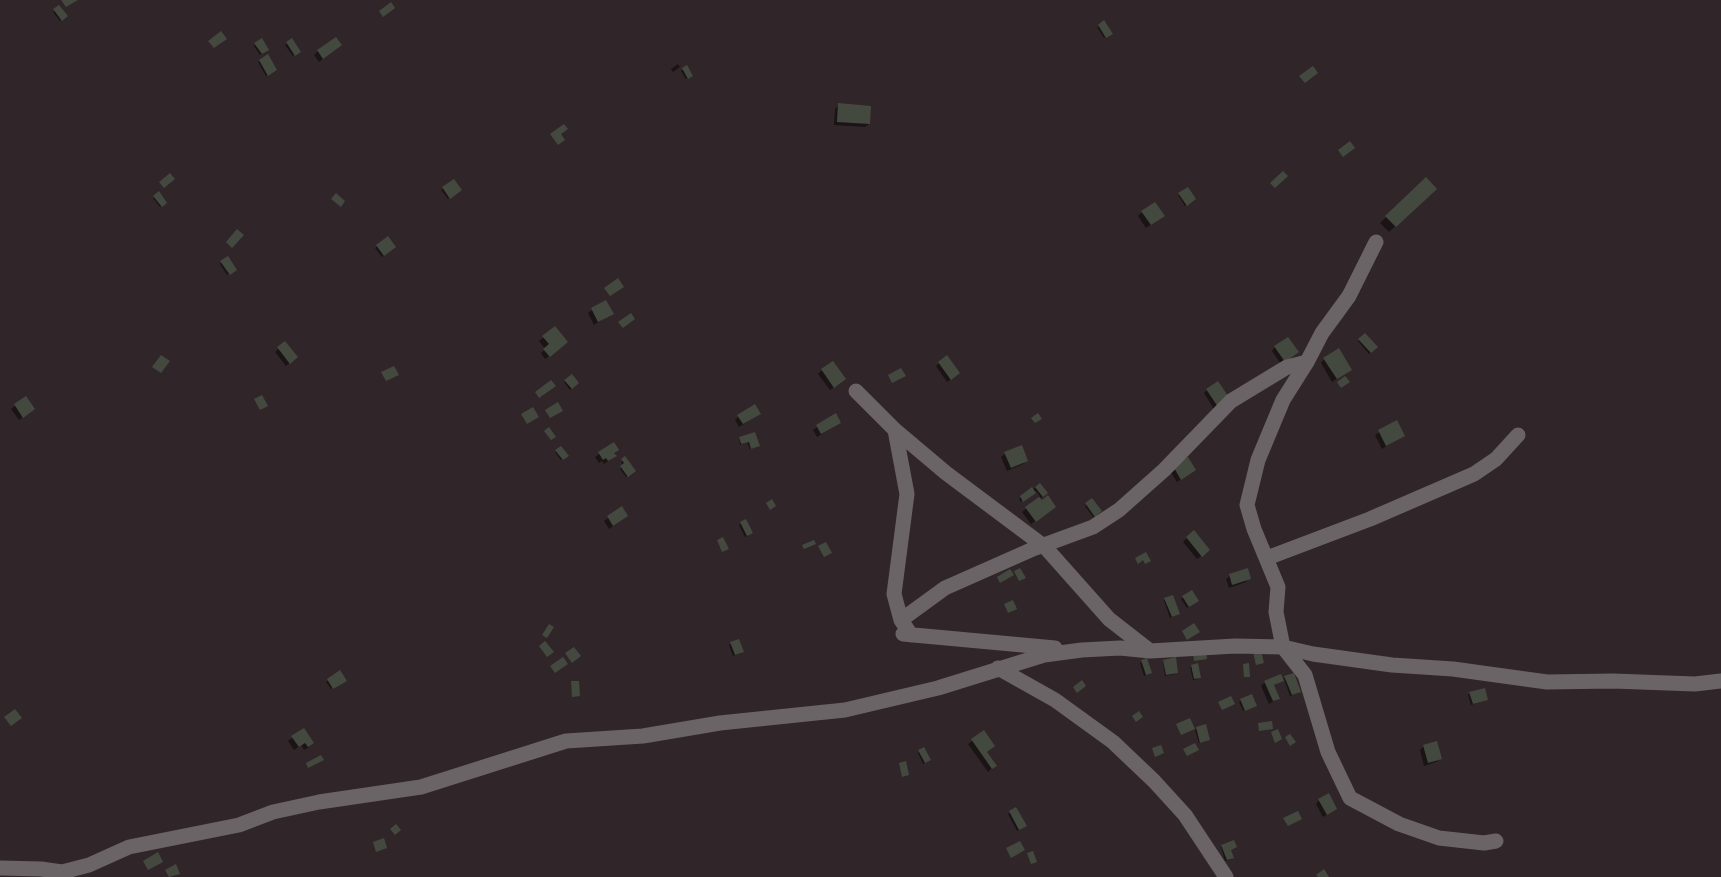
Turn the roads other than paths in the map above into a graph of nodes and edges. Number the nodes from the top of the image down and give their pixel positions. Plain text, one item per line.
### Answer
1 (1376, 242) dead end
2 (1307, 362) junction
3 (856, 391) dead end
4 (895, 430) junction
5 (1518, 435) dead end
6 (1045, 546) junction
7 (1267, 558) junction
8 (903, 629) junction
9 (1283, 647) junction
10 (1082, 650) junction
11 (1150, 651) junction
12 (998, 668) junction
13 (1721, 681) edge
14 (1496, 842) dead end
15 (0, 868) edge
16 (1226, 877) edge

1 - 2 street
2 - 6 street
2 - 7 street
3 - 4 street
4 - 6 street
4 - 8 street
5 - 7 street
6 - 8 street
6 - 11 street
7 - 9 street
8 - 10 street
9 - 11 street
9 - 13 street
9 - 14 street
10 - 11 street
10 - 12 street
12 - 15 street
12 - 16 street

